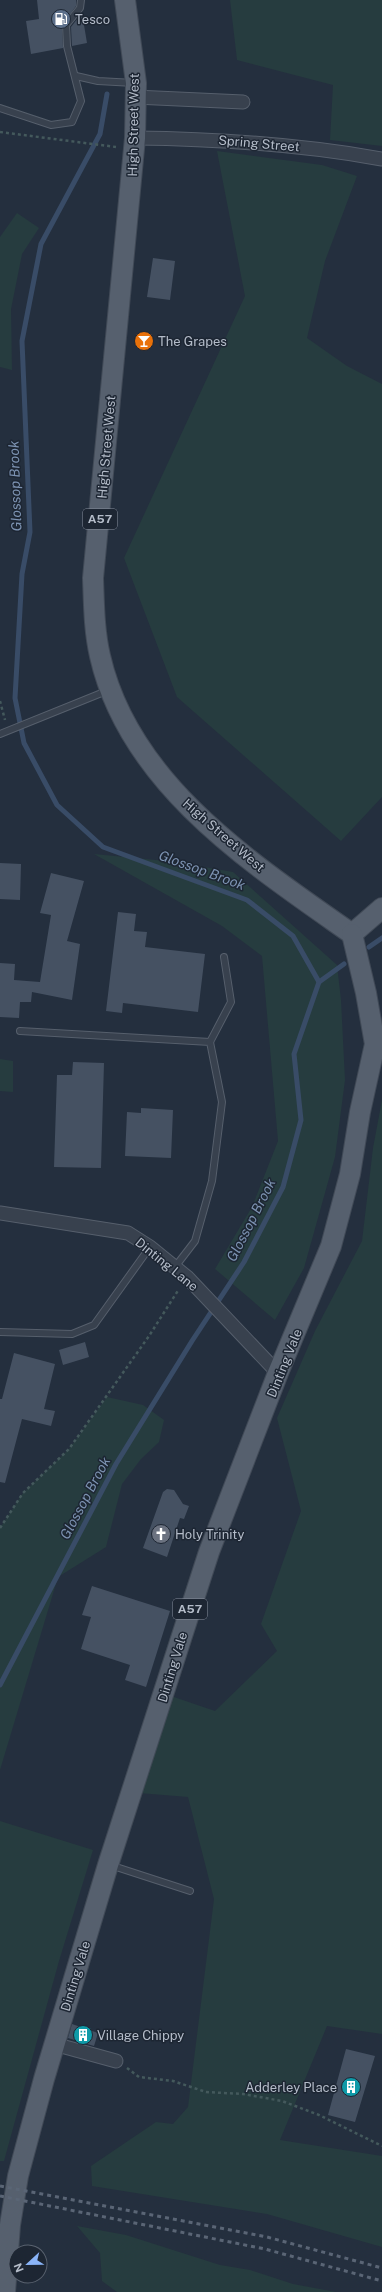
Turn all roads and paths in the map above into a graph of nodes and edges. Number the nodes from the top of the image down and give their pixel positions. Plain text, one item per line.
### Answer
1 (81, 0) edge
2 (125, 0) edge
3 (76, 76) junction
4 (135, 90) junction
5 (243, 102) dead end
6 (0, 108) edge
7 (0, 132) edge
8 (135, 138) junction
9 (116, 147) dead end
10 (382, 159) edge
11 (110, 689) junction
12 (0, 701) edge
13 (8, 730) junction
14 (0, 734) edge
15 (382, 908) edge
16 (352, 934) junction
17 (224, 957) dead end
18 (20, 1031) dead end
19 (210, 1042) junction
20 (0, 1213) edge
21 (150, 1247) junction
22 (175, 1267) junction
23 (187, 1277) junction
24 (0, 1332) edge
25 (278, 1373) junction
26 (0, 1528) edge
27 (108, 1865) junction
28 (190, 1892) dead end
29 (54, 2044) junction
30 (116, 2061) joint
31 (382, 2146) edge
32 (5, 2292) edge

1 - 3 lane
2 - 4 main road, High Street West / A57
3 - 4 lane
3 - 6 lane
4 - 5 street
4 - 8 main road, High Street West / A57
7 - 9 path
8 - 10 street, Spring Street
8 - 11 main road, High Street West / A57
11 - 13 lane
11 - 16 main road, High Street West / A57
12 - 13 path
13 - 14 lane
15 - 16 main road
16 - 25 main road, Dinting Vale / A57
17 - 19 lane
18 - 19 lane
19 - 22 lane
20 - 21 street, Dinting Lane
21 - 22 street, Dinting Lane
21 - 24 lane
22 - 23 street, Dinting Lane
23 - 25 street, Dinting Lane
23 - 26 path
25 - 27 main road, Dinting Vale / A57
27 - 28 lane
27 - 29 main road, Dinting Vale / A57
29 - 30 street
29 - 32 main road, Dinting Vale / A57
30 - 31 path

